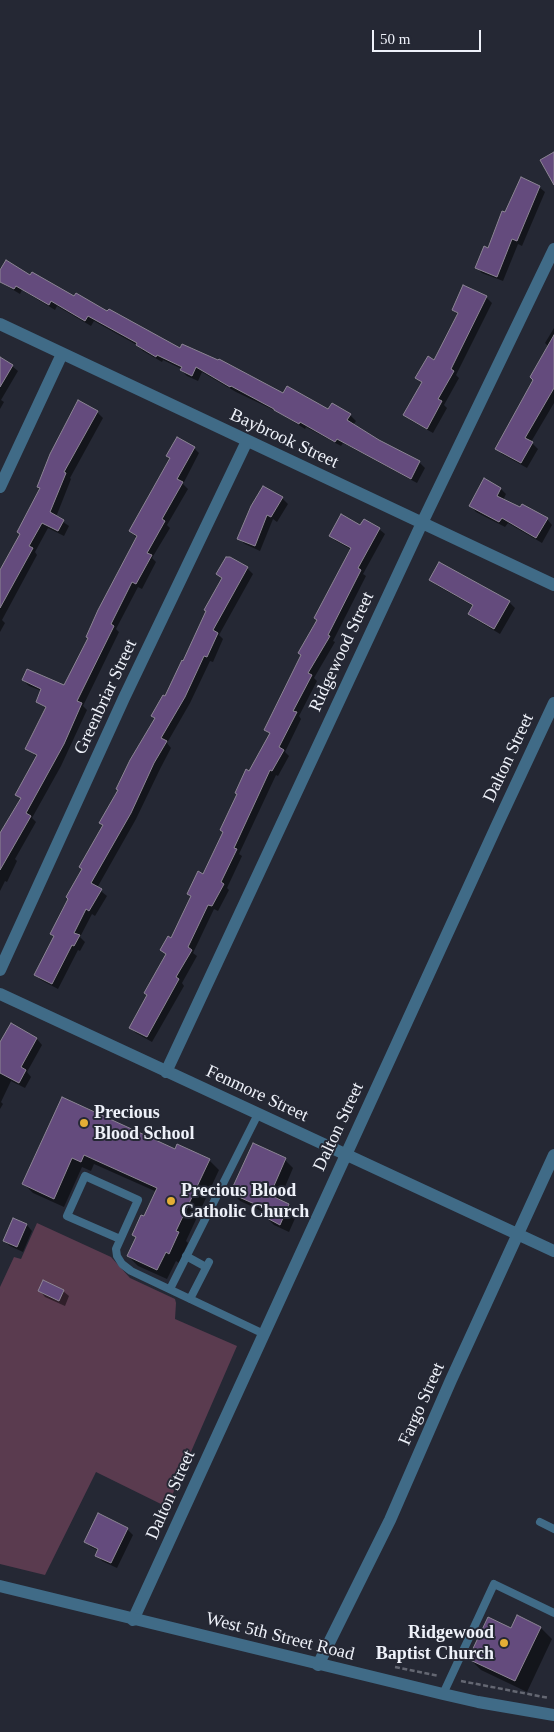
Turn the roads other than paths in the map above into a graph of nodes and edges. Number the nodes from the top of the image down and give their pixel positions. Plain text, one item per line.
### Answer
1 (554, 249) edge
2 (0, 324) edge
3 (62, 354) junction
4 (247, 441) junction
5 (0, 487) edge
6 (422, 523) junction
7 (554, 586) edge
8 (554, 703) edge
9 (0, 970) edge
10 (0, 994) edge
11 (166, 1072) junction
12 (258, 1114) junction
13 (346, 1155) junction
14 (554, 1155) edge
15 (517, 1235) junction
16 (120, 1240) junction
17 (554, 1251) edge
18 (186, 1256) junction
19 (170, 1289) junction
20 (190, 1299) junction
21 (264, 1334) junction
22 (540, 1522) dead end
23 (554, 1529) edge
24 (0, 1586) edge
25 (554, 1612) edge
26 (133, 1620) junction
27 (318, 1665) junction
28 (443, 1694) junction
29 (554, 1715) edge

1 - 6 street, Ridgewood Street
2 - 3 street, Baybrook Street
3 - 4 street, Baybrook Street
3 - 5 street
4 - 6 street, Baybrook Street
4 - 9 street, Greenbriar Street
6 - 7 street, Baybrook Street
6 - 11 street, Ridgewood Street
8 - 13 street, Dalton Street
10 - 11 street, Fenmore Street
11 - 12 street, Fenmore Street
12 - 13 street, Fenmore Street
12 - 18 lane
13 - 15 street, Fenmore Street
13 - 21 street, Dalton Street
14 - 15 street, Fargo Street
15 - 17 street, Fenmore Street
15 - 27 street, Fargo Street
16 - 16 lane
16 - 19 lane
18 - 19 lane
18 - 20 lane
19 - 20 lane
20 - 21 lane
21 - 26 street, Dalton Street
22 - 23 lane
24 - 26 street, West 5th Street Road
25 - 28 lane
26 - 27 street, West 5th Street Road
27 - 28 street, West 5th Street Road
28 - 29 street, West 5th Street Road

